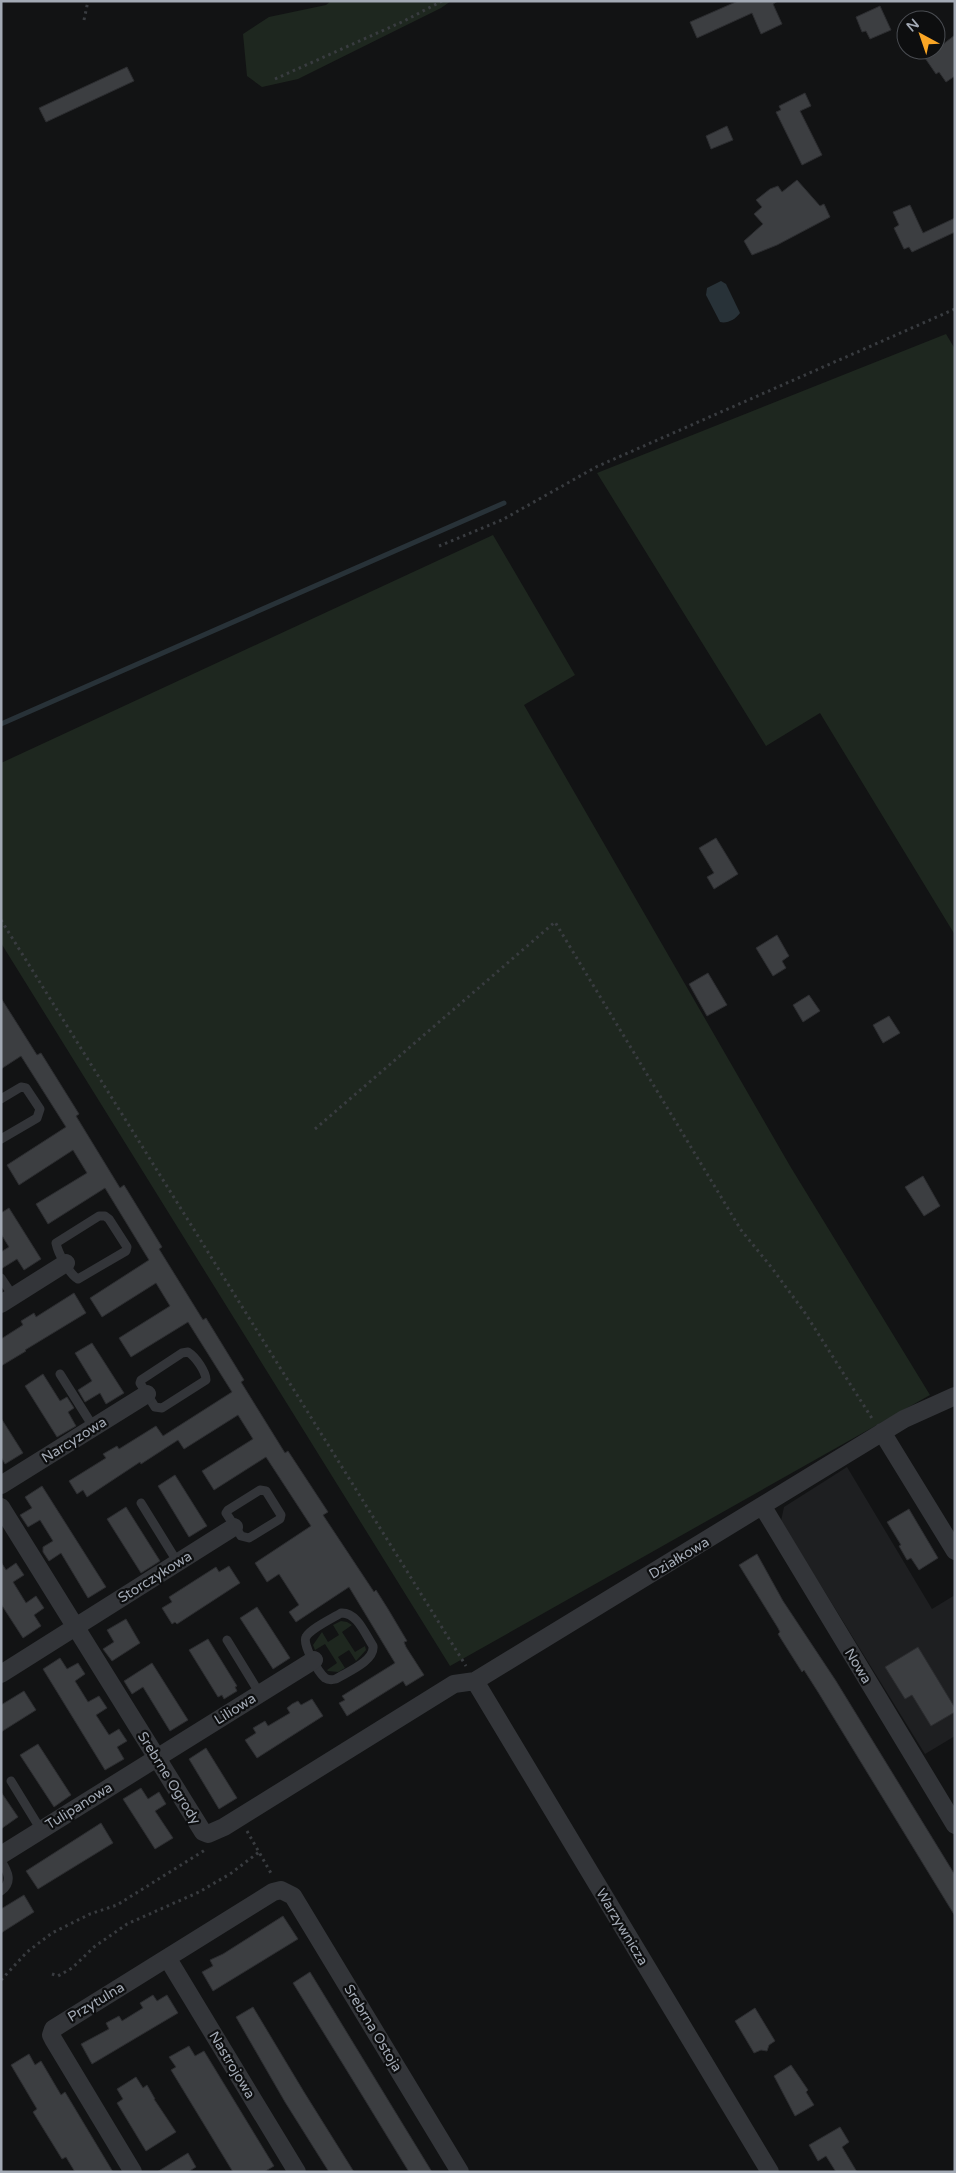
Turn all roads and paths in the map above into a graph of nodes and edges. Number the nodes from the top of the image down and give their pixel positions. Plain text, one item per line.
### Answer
1 (88, 1) edge
2 (442, 1) edge
3 (84, 20) dead end
4 (275, 79) dead end
5 (955, 309) edge
6 (439, 546) dead end
7 (1, 920) edge
8 (1, 1099) edge
9 (315, 1129) dead end
10 (1, 1139) edge
11 (66, 1263) junction
12 (1, 1278) edge
13 (7, 1300) edge
14 (60, 1374) dead end
15 (148, 1394) junction
16 (955, 1396) edge
17 (94, 1428) junction
18 (882, 1432) junction
19 (1, 1485) edge
20 (141, 1503) dead end
21 (1, 1507) edge
22 (763, 1507) junction
23 (234, 1527) junction
24 (955, 1551) edge
25 (178, 1563) junction
26 (75, 1628) junction
27 (226, 1640) dead end
28 (314, 1660) junction
29 (1, 1674) edge
30 (475, 1681) junction
31 (260, 1694) junction
32 (156, 1758) junction
33 (11, 1781) dead end
34 (239, 1817) junction
35 (955, 1825) edge
36 (41, 1830) junction
37 (208, 1834) junction
38 (259, 1852) junction
39 (1, 1855) edge
40 (1, 1861) edge
41 (281, 1890) junction
42 (1, 1891) edge
43 (168, 1959) junction
44 (52, 1974) dead end
45 (1, 1980) edge
46 (133, 2172) edge
47 (297, 2172) edge
48 (460, 2172) edge
49 (770, 2172) edge

1 - 3 path
2 - 4 path
5 - 6 path
7 - 30 path
8 - 10 lane
9 - 18 path
11 - 11 lane
11 - 13 street
12 - 13 lane
14 - 17 lane
15 - 15 lane
15 - 17 street, Narcyzowa
16 - 18 street, Działkowa
17 - 19 street, Narcyzowa
18 - 22 street, Działkowa
18 - 24 street
20 - 25 lane
21 - 26 street, Srebrne Ogrody
22 - 30 street, Działkowa
22 - 35 street, Nowa
23 - 23 lane
23 - 25 street, Storczykowa
25 - 26 street, Storczykowa
26 - 29 street, Storczykowa
26 - 32 street, Srebrne Ogrody
27 - 31 lane
28 - 28 lane
28 - 31 street, Liliowa
30 - 34 street, Srebrne Ogrody
30 - 49 street, Warzywnicza
31 - 32 street, Liliowa
32 - 36 street, Tulipanowa
32 - 37 street, Srebrne Ogrody
33 - 36 lane
34 - 37 street, Srebrne Ogrody
34 - 38 path
36 - 39 street, Tulipanowa
37 - 45 path
38 - 41 path
38 - 44 path
40 - 42 lane
41 - 43 street, Przytulna
41 - 48 street, Srebrna Ostoja
43 - 46 street, Przytulna
43 - 47 street, Nastrojowa

